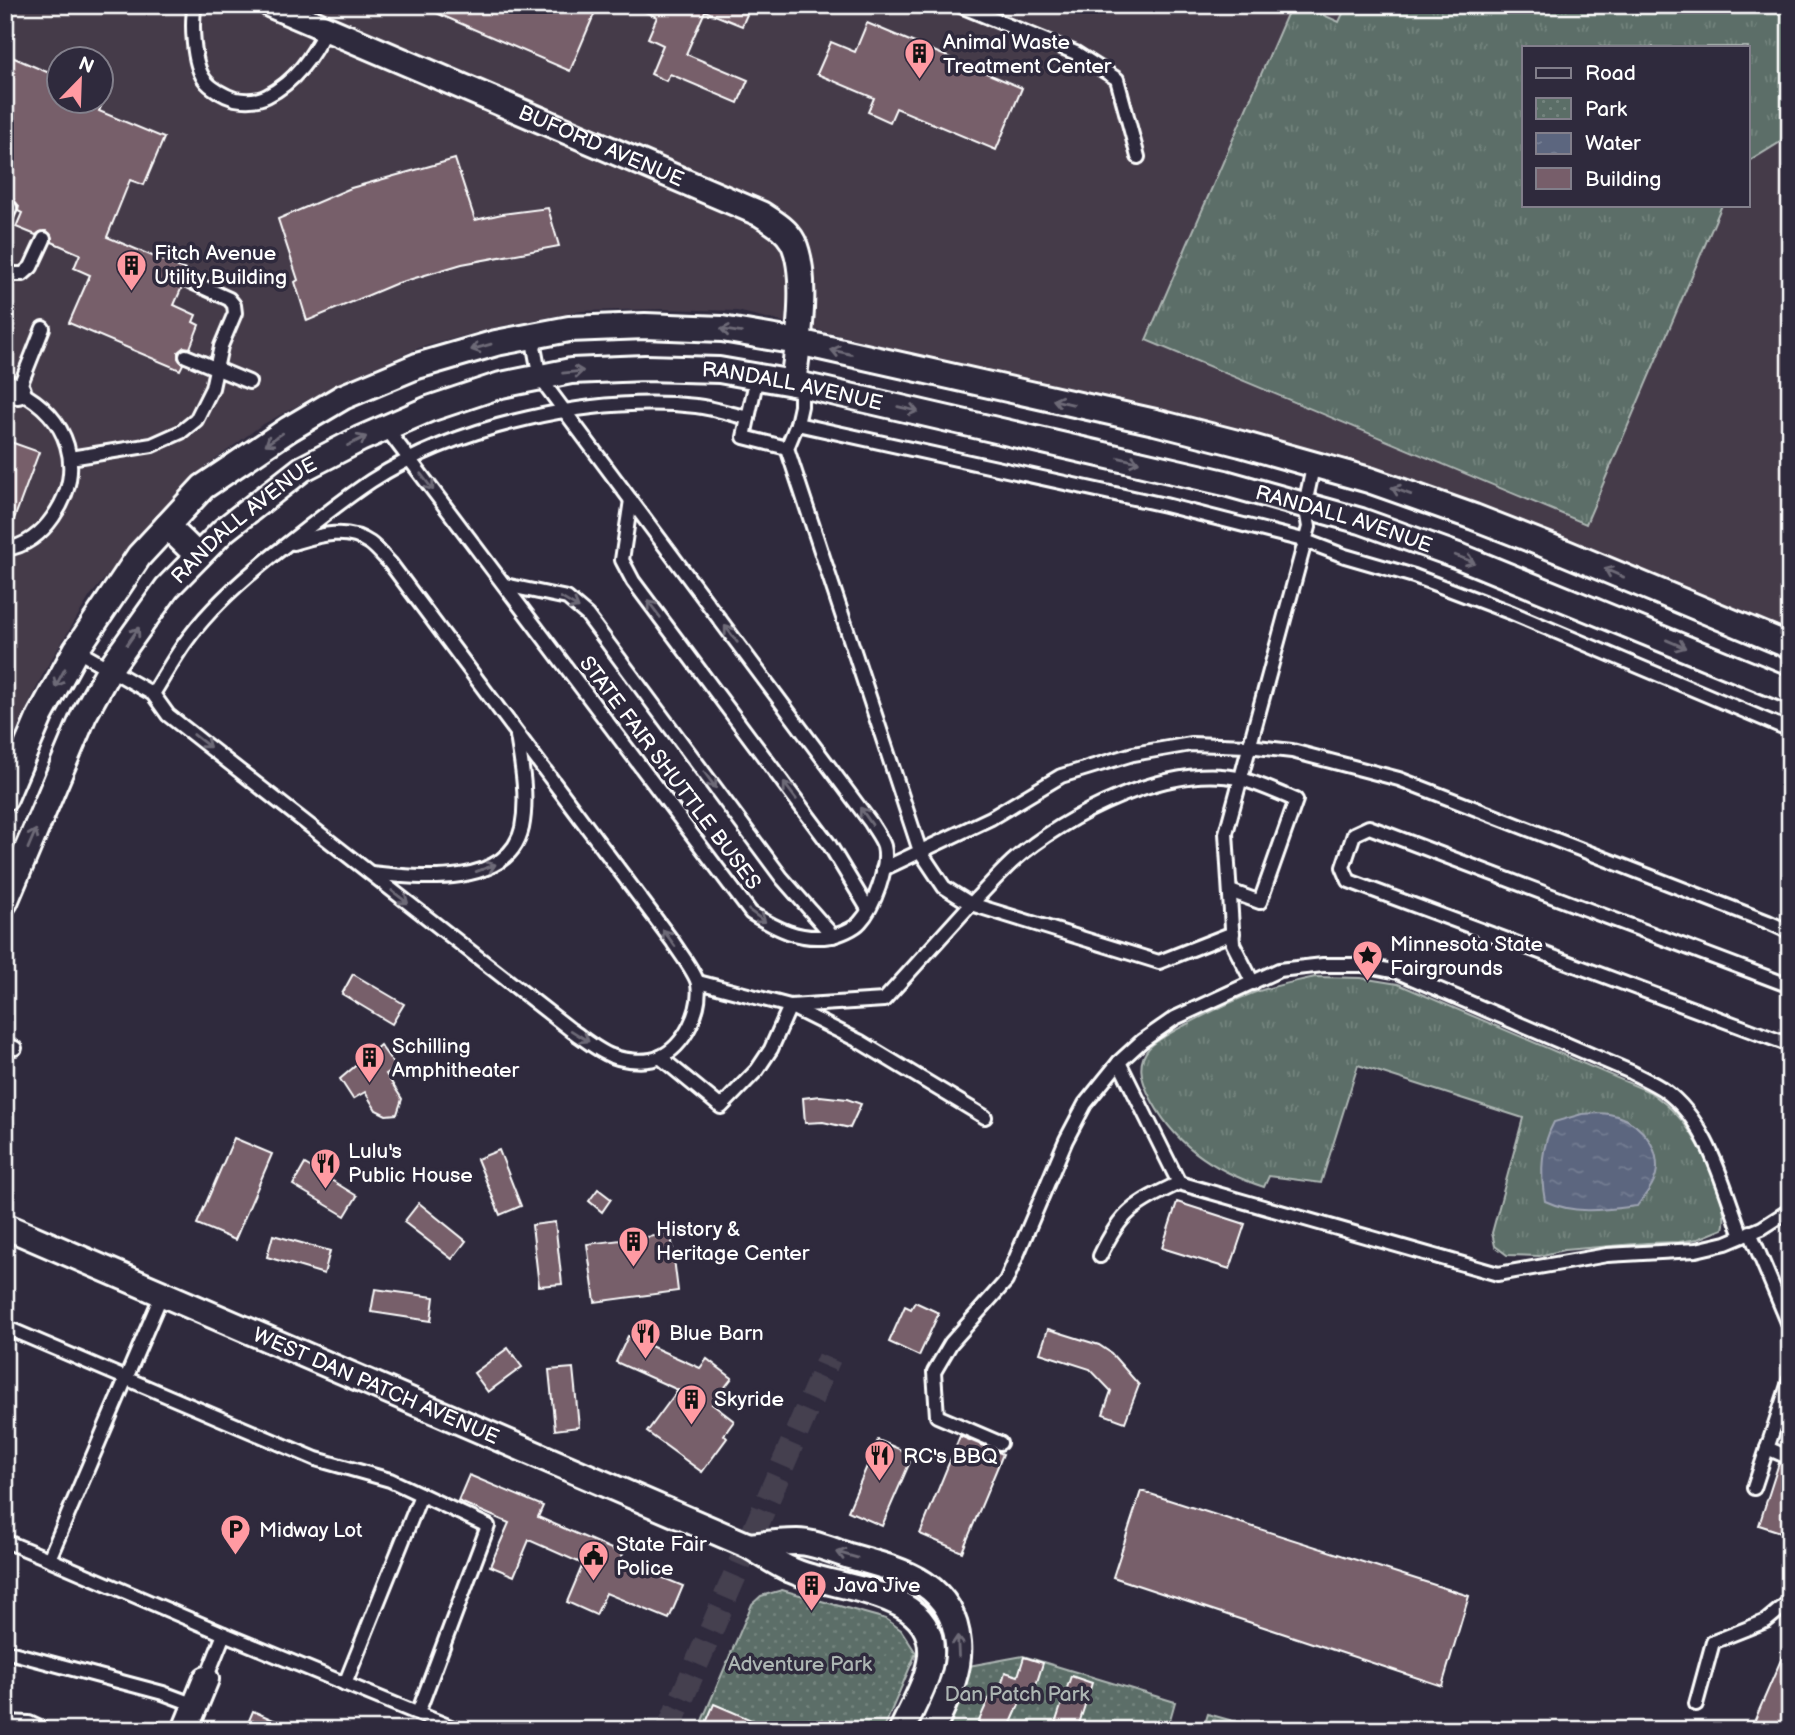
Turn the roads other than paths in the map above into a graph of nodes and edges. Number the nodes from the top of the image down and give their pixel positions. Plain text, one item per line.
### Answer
1 (195, 5) edge
2 (271, 5) edge
3 (958, 5) edge
4 (326, 29) junction
5 (1138, 157) dead end
6 (44, 239) dead end
7 (5, 271) edge
8 (186, 279) dead end
9 (43, 328) dead end
10 (531, 337) junction
11 (798, 342) junction
12 (186, 356) dead end
13 (216, 368) junction
14 (540, 377) junction
15 (757, 377) junction
16 (250, 382) dead end
17 (797, 384) junction
18 (12, 389) edge
19 (566, 412) junction
20 (748, 418) junction
21 (797, 424) junction
22 (386, 428) junction
23 (786, 448) junction
24 (70, 458) junction
25 (411, 460) junction
26 (1314, 463) junction
27 (631, 500) junction
28 (1305, 504) junction
29 (167, 526) junction
30 (1303, 540) junction
31 (284, 546) junction
32 (5, 549) edge
33 (198, 556) junction
34 (505, 585) junction
35 (1790, 646) edge
36 (76, 650) junction
37 (110, 668) junction
38 (1790, 691) edge
39 (153, 695) junction
40 (1790, 730) edge
41 (517, 732) junction
42 (1248, 747) junction
43 (1240, 779) junction
44 (5, 798) edge
45 (920, 852) junction
46 (884, 869) junction
47 (370, 873) junction
48 (1230, 891) junction
49 (5, 901) edge
50 (971, 904) junction
51 (868, 909) junction
52 (1790, 932) edge
53 (1233, 933) junction
54 (833, 936) junction
55 (698, 982) junction
56 (1253, 982) junction
57 (1790, 986) edge
58 (790, 1006) junction
59 (1790, 1045) edge
60 (660, 1057) junction
61 (1119, 1062) junction
62 (985, 1117) dead end
63 (1179, 1183) junction
64 (1790, 1210) edge
65 (5, 1226) edge
66 (1746, 1234) junction
67 (1100, 1256) dead end
68 (162, 1294) junction
69 (5, 1327) edge
70 (1790, 1327) edge
71 (125, 1378) junction
72 (1790, 1378) edge
73 (1000, 1443) dead end
74 (1767, 1448) junction
75 (1790, 1458) edge
76 (1754, 1488) dead end
77 (421, 1495) junction
78 (5, 1541) edge
79 (749, 1546) junction
80 (49, 1559) junction
81 (1790, 1601) edge
82 (223, 1634) junction
83 (5, 1651) edge
84 (206, 1679) joint
85 (345, 1684) junction
86 (1696, 1704) dead end
87 (195, 1705) junction
88 (418, 1713) junction
89 (5, 1722) edge
90 (44, 1730) edge
91 (185, 1730) edge
92 (458, 1730) edge
93 (902, 1730) edge
94 (932, 1730) edge

1 - 4 lane
2 - 4 street, BUFORD AVENUE
3 - 5 lane
4 - 11 street, BUFORD AVENUE
6 - 7 lane
8 - 13 lane
9 - 18 lane
11 -> 10 street, RANDALL AVENUE
10 - 14 lane
10 -> 29 street, RANDALL AVENUE
11 - 17 street, BUFORD AVENUE
26 -> 11 street, RANDALL AVENUE
12 - 13 lane
13 - 16 lane
13 - 24 lane
14 -> 15 street, RANDALL AVENUE
14 - 19 lane
14 - 22 street, RANDALL AVENUE
15 - 17 street, RANDALL AVENUE
15 - 20 lane
17 - 21 lane
17 -> 28 street, RANDALL AVENUE
18 - 24 lane
19 - 20 lane
19 - 25 lane
19 - 27 lane
20 - 23 lane
21 - 23 lane
21 - 30 lane
22 - 25 lane, STATE FAIR SHUTTLE BUSES
33 -> 22 street, RANDALL AVENUE
23 - 45 lane
24 - 32 lane
25 - 31 lane
25 -> 34 lane, STATE FAIR SHUTTLE BUSES
26 - 28 lane
35 -> 26 street, RANDALL AVENUE
46 -> 27 lane
51 -> 27 lane
28 - 30 lane
28 -> 38 street, RANDALL AVENUE
29 - 33 street
29 - 36 street, RANDALL AVENUE
30 - 40 lane
30 - 42 lane
31 - 39 lane
31 - 41 lane
37 -> 33 street, RANDALL AVENUE
34 -> 54 lane, STATE FAIR SHUTTLE BUSES
34 -> 54 lane, STATE FAIR SHUTTLE BUSES
36 - 37 lane
36 -> 44 street, RANDALL AVENUE
37 - 39 lane
49 -> 37 street, RANDALL AVENUE
39 -> 47 lane
47 -> 41 lane
55 -> 41 lane
42 - 43 lane
42 - 45 lane
42 - 52 lane
43 - 48 lane
43 - 48 lane
43 - 50 lane
45 - 46 lane
45 - 50 lane
46 - 51 lane
47 -> 60 lane
48 - 53 lane
50 - 53 lane
50 - 58 lane
51 - 54 lane
53 - 56 lane
55 - 58 lane
55 - 60 lane
56 - 61 lane
56 - 66 lane
57 - 59 lane
58 - 60 lane
58 - 62 lane
61 - 63 lane
61 - 73 lane
63 - 66 lane
63 - 67 lane
64 - 66 lane
65 - 68 street, WEST DAN PATCH AVENUE
66 - 70 lane
68 - 71 lane
68 - 79 street, WEST DAN PATCH AVENUE
69 - 71 lane
71 - 77 lane
71 - 80 lane
72 - 74 lane
74 - 75 lane
74 - 76 lane
77 - 85 lane
77 - 88 lane
78 - 80 lane
79 - 93 street, WEST DAN PATCH AVENUE
94 -> 79 street, WEST DAN PATCH AVENUE
80 - 82 lane
81 - 86 lane
82 - 84 lane
82 - 85 lane
83 - 87 lane
84 - 87 street
85 - 88 lane
87 - 91 street
88 - 92 lane
89 - 90 lane

